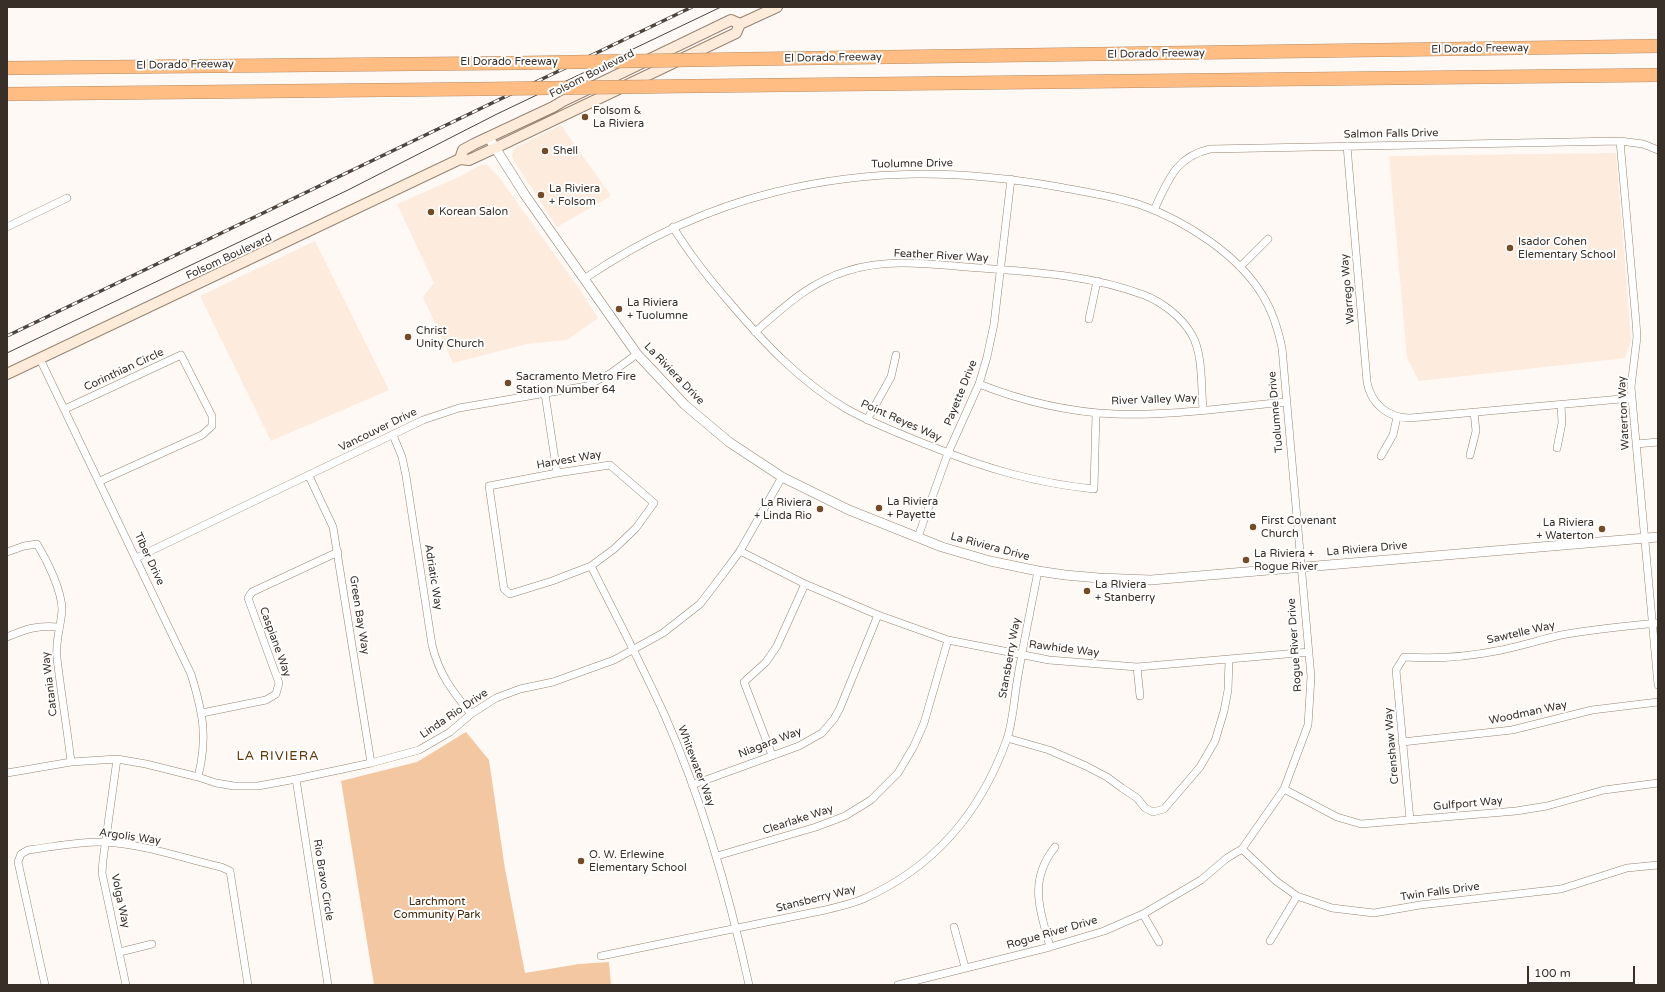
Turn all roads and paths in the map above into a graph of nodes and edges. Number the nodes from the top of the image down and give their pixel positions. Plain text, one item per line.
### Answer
1 (777, 7) edge
2 (740, 24) junction
3 (1658, 46) edge
4 (7, 68) edge
5 (1658, 75) edge
6 (7, 94) edge
7 (489, 138) junction
8 (1620, 141) junction
9 (1347, 146) junction
10 (495, 148) junction
11 (1658, 150) edge
12 (460, 159) junction
13 (1011, 179) junction
14 (67, 198) dead end
15 (1154, 210) junction
16 (7, 226) edge
17 (673, 228) junction
18 (1268, 239) dead end
19 (1240, 267) junction
20 (1001, 270) junction
21 (584, 279) junction
22 (1097, 281) junction
23 (1089, 319) dead end
24 (755, 332) junction
25 (637, 354) junction
26 (896, 355) dead end
27 (40, 359) junction
28 (7, 374) edge
29 (979, 384) junction
30 (545, 394) junction
31 (1632, 398) junction
32 (1286, 402) junction
33 (1561, 405) junction
34 (1202, 409) junction
35 (65, 410) junction
36 (1474, 412) junction
37 (1096, 413) junction
38 (1398, 417) junction
39 (867, 420) junction
40 (393, 435) junction
41 (1658, 442) edge
42 (1636, 444) junction
43 (1556, 448) dead end
44 (948, 453) junction
45 (1470, 455) dead end
46 (1381, 456) dead end
47 (557, 473) junction
48 (308, 476) junction
49 (782, 477) junction
50 (100, 481) junction
51 (1658, 537) edge
52 (918, 538) junction
53 (1645, 538) junction
54 (740, 551) junction
55 (7, 552) edge
56 (338, 552) junction
57 (136, 558) junction
58 (591, 566) junction
59 (1300, 567) junction
60 (1038, 571) junction
61 (805, 584) junction
62 (878, 616) junction
63 (1655, 623) edge
64 (58, 628) junction
65 (7, 637) edge
66 (948, 640) junction
67 (634, 649) junction
68 (1309, 652) junction
69 (1022, 655) junction
70 (1229, 660) junction
71 (1136, 667) junction
72 (1396, 670) joint
73 (1658, 685) edge
74 (1140, 696) dead end
75 (1658, 702) edge
76 (202, 713) junction
77 (471, 714) junction
78 (1007, 738) junction
79 (1402, 742) junction
80 (772, 755) junction
81 (117, 759) junction
82 (71, 762) junction
83 (371, 763) junction
84 (7, 774) edge
85 (198, 777) junction
86 (296, 779) junction
87 (1658, 783) edge
88 (692, 784) junction
89 (1284, 789) junction
90 (1410, 820) junction
91 (105, 842) junction
92 (1055, 847) dead end
93 (1242, 849) junction
94 (717, 856) junction
95 (1658, 865) edge
96 (1297, 896) junction
97 (1143, 914) junction
98 (954, 927) dead end
99 (737, 928) junction
100 (1270, 941) dead end
101 (1159, 942) dead end
102 (152, 944) dead end
103 (1050, 947) junction
104 (120, 952) junction
105 (601, 956) dead end
106 (965, 967) junction
107 (45, 985) edge
108 (126, 985) edge
109 (248, 985) edge
110 (328, 985) edge
111 (749, 985) edge
112 (898, 985) edge

1 - 2 main road, Folsom Boulevard
2 - 7 main road, Folsom Boulevard
2 - 10 main road, Folsom Boulevard
3 - 4 highway, El Dorado Freeway, bridge
5 - 6 highway, bridge
7 - 10 street, La Riviera Drive
7 - 12 main road, Folsom Boulevard
8 - 9 street, Salmon Falls Drive
8 - 11 street, Salmon Falls Drive
8 - 31 street, Waterton Way
9 - 15 street, Salmon Falls Drive
9 - 38 street, Warrego Way
10 - 12 main road, Folsom Boulevard
10 - 21 street, La Riviera Drive
12 - 27 main road, Folsom Boulevard
13 - 15 street, Tuolumne Drive
13 - 17 street, Tuolumne Drive
13 - 20 street, Payette Drive
14 - 16 street
15 - 19 street, Tuolumne Drive
17 - 21 street, Tuolumne Drive
17 - 24 street, Point Reyes Way
18 - 19 street
19 - 32 street, Tuolumne Drive
20 - 22 street, Feather River Way
20 - 24 street, Feather River Way
20 - 29 street, Payette Drive
21 - 25 street, La Riviera Drive
22 - 23 street
22 - 34 street, Feather River Way
24 - 39 street, Point Reyes Way
25 - 30 street, Vancouver Drive
25 - 49 street, La Riviera Drive
26 - 39 street
27 - 28 main road, Folsom Boulevard
27 - 35 street, Tiber Drive
29 - 37 street, River Valley Way
29 - 44 street, Payette Drive
30 - 40 street, Vancouver Drive
30 - 47 street
31 - 33 street, Warrego Way
31 - 42 street, Waterton Way
32 - 34 street, River Valley Way
32 - 59 street, Tuolumne Drive
33 - 36 street, Warrego Way
33 - 43 street
34 - 37 street, River Valley Way
35 - 50 street, Tiber Drive
35 - 50 street, Corinthian Circle
36 - 38 street, Warrego Way
36 - 45 street
37 - 44 street, Point Reyes Way
38 - 46 street
39 - 44 street, Point Reyes Way
40 - 48 street, Vancouver Drive
40 - 77 street, Adriatic Way
41 - 42 street
42 - 53 street, Waterton Way
44 - 52 street, Payette Drive
47 - 58 street, Harvest Way
47 - 58 street, Harvest Way
48 - 56 street, Green Bay Way
48 - 57 street, Vancouver Drive
49 - 52 street, La Riviera Drive
49 - 54 street, Linda Rio Drive
50 - 57 street, Tiber Drive
51 - 53 street, La Riviera Drive
52 - 60 street, La Riviera Drive
53 - 59 street, La Riviera Drive
53 - 63 street, Waterton Way
54 - 61 street, Rawhide Way
54 - 67 street, Linda Rio Drive
55 - 64 street, Catania Way
56 - 76 street, Caspiane Way
56 - 83 street, Green Bay Way
57 - 76 street, Tiber Drive
58 - 67 street, Whitewater Way
59 - 60 street, La Riviera Drive
59 - 68 street, Rogue River Drive
60 - 69 street, Stansberry Way
61 - 62 street, Rawhide Way
61 - 80 street
62 - 66 street, Rawhide Way
62 - 80 street, Niagara Way
63 - 72 street, Sawtelle Way
63 - 73 street, Waterton Way
64 - 65 street
64 - 82 street, Catania Way
66 - 69 street, Rawhide Way
66 - 94 street, Clearlake Way
67 - 77 street, Linda Rio Drive
67 - 88 street, Whitewater Way
68 - 70 street, Rawhide Way
68 - 89 street, Rogue River Drive
69 - 71 street, Rawhide Way
69 - 78 street, Stansberry Way
70 - 71 street, Rawhide Way
70 - 78 street
71 - 74 street
72 - 79 street, Crenshaw Way
75 - 79 street, Woodman Way
76 - 85 street, Tiber Drive
77 - 83 street, Linda Rio Drive
78 - 99 street, Stansberry Way
79 - 90 street, Crenshaw Way
80 - 88 street, Niagara Way
81 - 82 street, Linda Rio Drive
81 - 85 street, Linda Rio Drive
81 - 91 street, Volga Way
82 - 84 street, Linda Rio Drive
83 - 86 street, Linda Rio Drive
85 - 86 street, Linda Rio Drive
86 - 110 street, Rio Bravo Circle
87 - 90 street, Gulfport Way
88 - 94 street, Whitewater Way
89 - 90 street, Gulfport Way
89 - 93 street, Rogue River Drive
91 - 104 street, Volga Way
91 - 107 street, Argolis Way
91 - 109 street, Argolis Way
92 - 103 street
93 - 96 street, Twin Falls Drive
93 - 97 street, Rogue River Drive
94 - 99 street, Whitewater Way
95 - 96 street, Twin Falls Drive
96 - 100 street
97 - 101 street
97 - 103 street, Rogue River Drive
98 - 106 street
99 - 105 street, Stansberry Way
99 - 111 street, Whitewater Way
102 - 104 street
103 - 106 street, Rogue River Drive
104 - 108 street, Volga Way
106 - 112 street, Rogue River Drive

